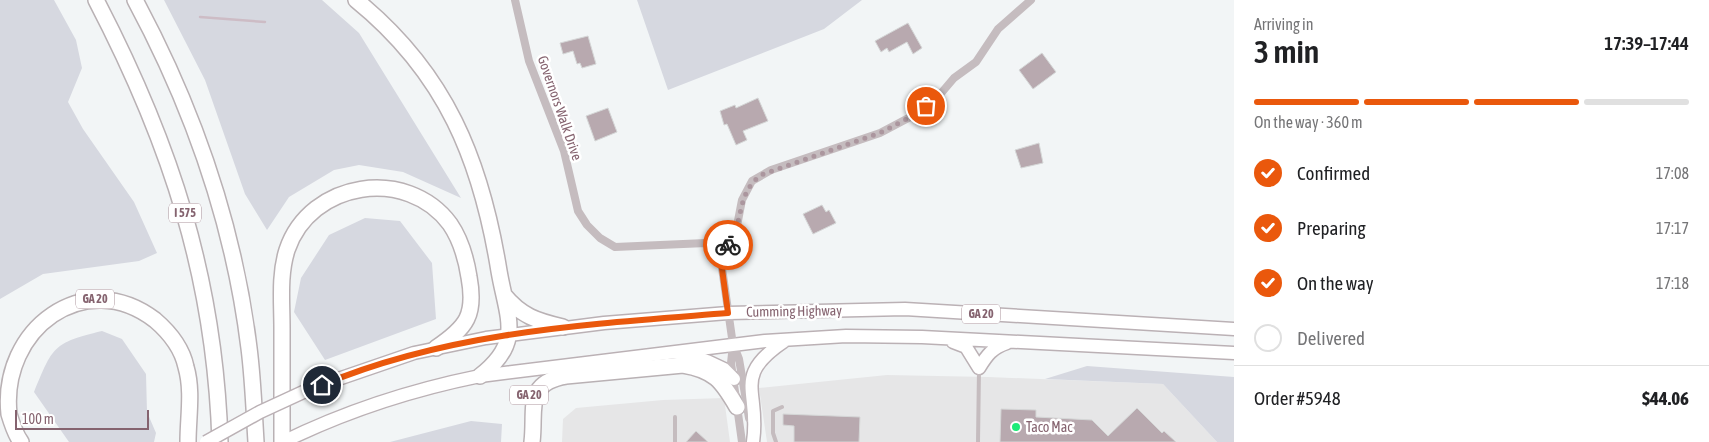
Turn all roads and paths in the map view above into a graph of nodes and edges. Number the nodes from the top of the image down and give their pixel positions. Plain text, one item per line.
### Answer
1 (96, 0) edge
2 (135, 0) edge
3 (356, 0) edge
4 (515, 0) edge
5 (1031, 0) edge
6 (720, 254) junction
7 (503, 294) junction
8 (728, 313) junction
9 (563, 327) junction
10 (1234, 329) edge
11 (510, 334) junction
12 (922, 337) junction
13 (786, 339) junction
14 (1012, 342) junction
15 (733, 345) junction
16 (436, 348) junction
17 (677, 351) junction
18 (1234, 353) edge
19 (563, 364) junction
20 (979, 368) junction
21 (480, 376) junction
22 (734, 379) junction
23 (737, 407) junction
24 (782, 407) dead end
25 (675, 417) dead end
26 (221, 437) edge
27 (21, 442) edge
28 (188, 442) edge
29 (206, 442) edge
30 (256, 442) edge
31 (283, 442) edge
32 (527, 442) edge
33 (532, 442) edge
34 (675, 442) edge
35 (742, 442) edge
36 (753, 442) edge
37 (776, 442) edge
38 (978, 442) edge

1 - 26 highway, I 575
2 - 30 highway, I 575
3 - 7 highway
4 - 6 street, Governors Walk Drive
5 - 6 street
6 - 8 street
7 - 9 highway
7 - 11 highway
8 - 9 main road, Cumming Highway / GA 20
8 - 10 main road, Cumming Highway / GA 20
8 - 15 street
9 - 11 main road, Cumming Highway / GA 20
11 - 16 main road, Cumming Highway / GA 20
11 - 21 highway
12 - 13 main road, Cumming Highway / GA 20
12 - 14 main road, Cumming Highway / GA 20
12 - 20 main road
13 - 15 main road, Cumming Highway / GA 20
13 - 36 main road
14 - 18 main road, Cumming Highway / GA 20
14 - 20 main road
15 - 17 main road, Cumming Highway / GA 20
15 - 22 street
15 - 36 street
16 - 26 main road, Cumming Highway / GA 20, bridge
16 - 31 highway
17 - 19 main road, Cumming Highway / GA 20
17 - 22 main road
19 - 21 main road, Cumming Highway
19 - 32 highway, GA 20
20 - 38 lane
21 - 31 main road, Cumming Highway
22 - 23 street
23 - 33 highway
23 - 35 street
24 - 37 lane
25 - 34 lane
26 - 29 main road, GA 20, bridge
27 - 28 highway, GA 20

